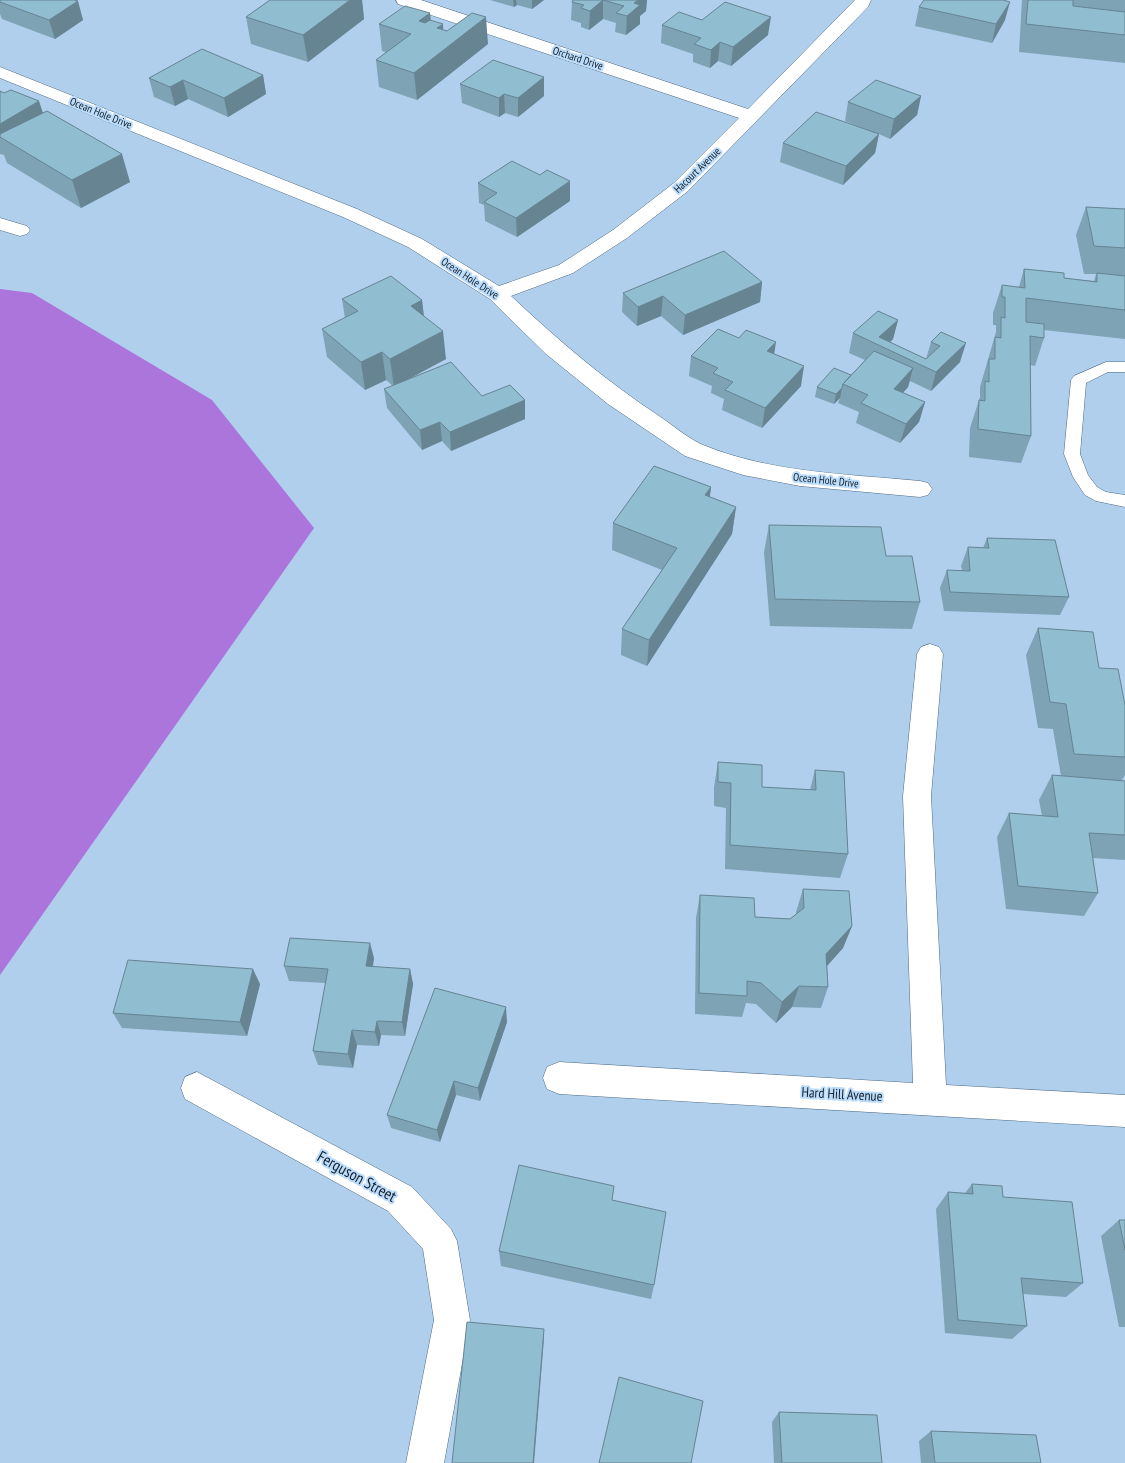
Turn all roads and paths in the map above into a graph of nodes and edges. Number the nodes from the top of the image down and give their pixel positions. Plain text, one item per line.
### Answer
1 (404, 0) edge
2 (863, 0) edge
3 (0, 72) edge
4 (752, 116) junction
5 (0, 224) edge
6 (20, 230) dead end
7 (497, 294) junction
8 (1125, 368) edge
9 (920, 489) dead end
10 (1125, 501) edge
11 (930, 654) dead end
12 (559, 1078) dead end
13 (197, 1088) dead end
14 (930, 1098) junction
15 (1125, 1111) edge
16 (425, 1463) edge

1 - 4 street, Orchard Drive
2 - 4 street, Hacourt Avenue
3 - 7 street, Ocean Hole Drive
4 - 7 street, Hacourt Avenue
5 - 6 street
7 - 9 street, Ocean Hole Drive
8 - 10 lane
11 - 14 street
12 - 14 street, Hard Hill Avenue
13 - 16 street, Ferguson Street
14 - 15 street, Hard Hill Avenue

